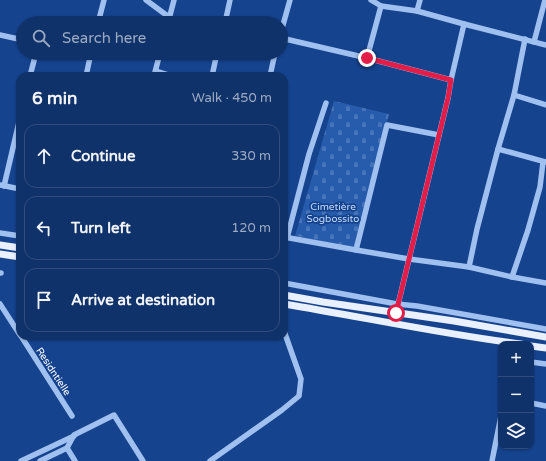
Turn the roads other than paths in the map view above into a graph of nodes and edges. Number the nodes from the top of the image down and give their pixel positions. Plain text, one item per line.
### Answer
1 (104, 0) edge
2 (146, 0) edge
3 (174, 0) edge
4 (230, 0) edge
5 (290, 0) edge
6 (371, 0) edge
7 (420, 0) edge
8 (545, 0) edge
9 (382, 6) junction
10 (417, 11) junction
11 (100, 16) edge
12 (164, 16) edge
13 (170, 16) edge
14 (227, 16) edge
15 (286, 16) edge
16 (464, 24) junction
17 (0, 35) edge
18 (16, 38) edge
19 (525, 39) junction
20 (288, 40) edge
21 (534, 42) junction
22 (546, 45) edge
23 (367, 58) junction
24 (34, 60) edge
25 (90, 60) edge
26 (158, 60) edge
27 (215, 60) edge
28 (274, 60) edge
29 (31, 72) edge
30 (87, 72) edge
31 (155, 72) edge
32 (213, 72) edge
33 (271, 72) edge
34 (451, 80) junction
35 (514, 95) junction
36 (326, 104) dead end
37 (546, 105) edge
38 (16, 133) edge
39 (439, 135) junction
40 (498, 149) junction
41 (545, 162) edge
42 (2, 186) edge
43 (16, 188) edge
44 (288, 230) edge
45 (0, 233) edge
46 (16, 235) edge
47 (288, 237) edge
48 (0, 245) edge
49 (16, 247) edge
50 (356, 250) junction
51 (0, 254) edge
52 (16, 256) edge
53 (409, 259) junction
54 (469, 267) junction
55 (512, 277) junction
56 (546, 283) edge
57 (288, 284) edge
58 (288, 296) edge
59 (0, 304) edge
60 (397, 304) junction
61 (288, 305) edge
62 (396, 313) junction
63 (546, 329) edge
64 (16, 330) edge
65 (509, 331) junction
66 (546, 337) edge
67 (23, 340) edge
68 (287, 340) edge
69 (505, 341) edge
70 (498, 342) edge
71 (534, 346) edge
72 (546, 348) edge
73 (534, 362) edge
74 (546, 364) edge
75 (534, 404) edge
76 (546, 406) edge
77 (72, 416) dead end
78 (498, 431) edge
79 (74, 435) junction
80 (67, 448) junction
81 (21, 461) edge
82 (40, 461) edge
83 (75, 461) edge
84 (143, 461) edge
85 (210, 461) edge
86 (492, 461) edge

1 - 11 street
2 - 12 street
3 - 13 street
4 - 14 street
5 - 15 street
6 - 9 street
7 - 10 street
8 - 21 street
9 - 10 street
9 - 23 street
10 - 16 street
16 - 19 street
16 - 34 street
17 - 18 street
19 - 21 street
19 - 35 street
20 - 23 street
21 - 22 street
23 - 34 street
24 - 29 street
25 - 30 street
26 - 31 street
27 - 32 street
28 - 33 street
34 - 39 street
35 - 37 street
35 - 40 street
36 - 44 street
38 - 42 street
39 - 50 street
39 - 53 street
40 - 41 street
40 - 54 street
41 - 55 street
42 - 43 street
45 - 46 street
47 - 50 street
48 - 49 main road
50 - 53 street
51 - 52 main road
53 - 54 street
53 - 60 street
54 - 55 street
55 - 56 street
57 - 60 street
58 - 62 main road
59 - 64 street, Residntielle
60 - 62 street
60 - 63 street
61 - 70 main road
62 - 65 main road
65 - 66 main road
65 - 69 main road
67 - 77 street, Residntielle
68 - 85 street
71 - 72 main road
73 - 74 street
75 - 76 street
78 - 86 street
79 - 80 street
79 - 81 street
79 - 84 street
80 - 82 street
80 - 83 street

